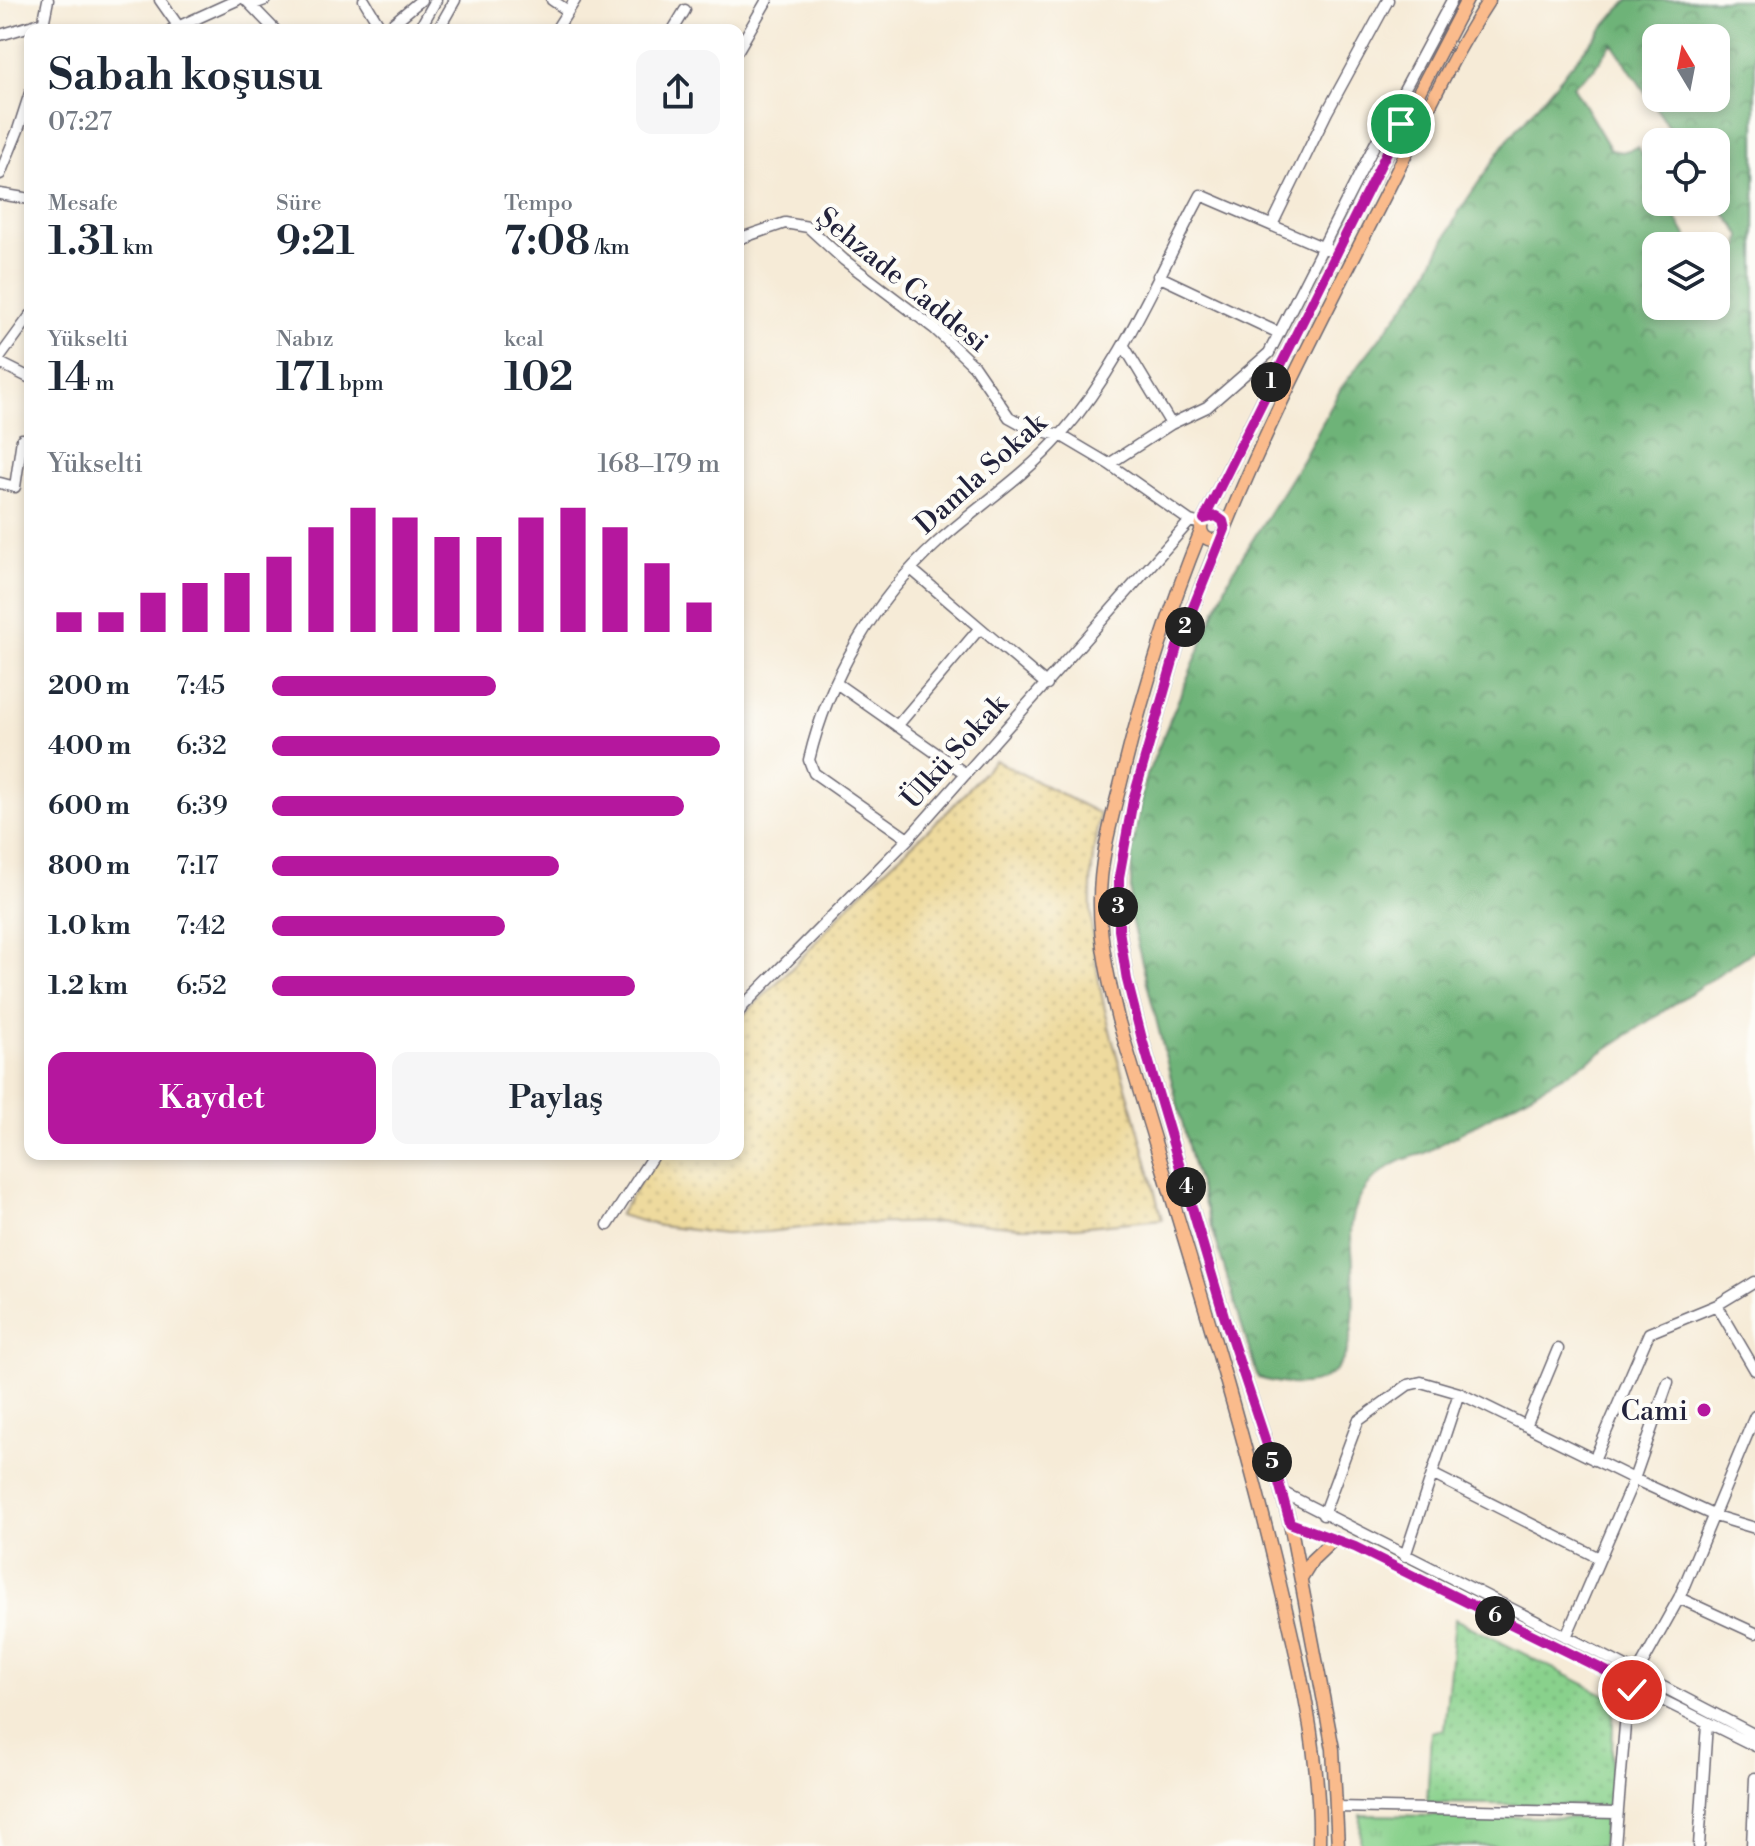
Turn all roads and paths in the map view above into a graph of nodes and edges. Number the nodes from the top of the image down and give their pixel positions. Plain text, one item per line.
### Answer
1 (48, 0) edge
2 (160, 0) edge
3 (237, 0) edge
4 (265, 0) edge
5 (364, 0) edge
6 (421, 0) edge
7 (436, 0) edge
8 (455, 0) edge
9 (552, 0) edge
10 (575, 0) edge
11 (767, 0) edge
12 (1388, 0) edge
13 (1452, 0) edge
14 (1467, 0) edge
15 (1489, 0) edge
16 (249, 2) edge
17 (685, 10) dead end
18 (568, 11) junction
19 (43, 24) edge
20 (174, 24) edge
21 (187, 24) edge
22 (269, 24) edge
23 (380, 24) edge
24 (391, 24) edge
25 (422, 24) edge
26 (441, 24) edge
27 (560, 24) edge
28 (677, 24) edge
29 (24, 30) edge
30 (0, 35) edge
31 (744, 40) edge
32 (24, 120) edge
33 (0, 174) edge
34 (0, 194) edge
35 (24, 198) edge
36 (1272, 225) junction
37 (744, 237) edge
38 (1323, 247) junction
39 (1336, 253) junction
40 (1158, 276) junction
41 (24, 325) edge
42 (1279, 333) junction
43 (1124, 346) junction
44 (0, 360) edge
45 (24, 374) edge
46 (1171, 424) junction
47 (1060, 435) junction
48 (24, 440) edge
49 (1109, 464) junction
50 (0, 483) edge
51 (1199, 524) junction
52 (1223, 533) junction
53 (911, 569) junction
54 (979, 629) junction
55 (836, 683) junction
56 (1047, 685) junction
57 (897, 726) junction
58 (966, 774) junction
59 (908, 839) junction
60 (744, 1008) edge
61 (650, 1160) edge
62 (608, 1225) dead end
63 (1755, 1282) edge
64 (1717, 1305) junction
65 (1558, 1349) dead end
66 (1755, 1370) edge
67 (1668, 1382) dead end
68 (1459, 1393) junction
69 (1755, 1416) edge
70 (1526, 1426) junction
71 (1594, 1460) junction
72 (1432, 1474) junction
73 (1634, 1479) junction
74 (1282, 1492) junction
75 (1259, 1497) junction
76 (1323, 1515) junction
77 (1715, 1516) junction
78 (1290, 1523) junction
79 (1266, 1528) junction
80 (1755, 1528) edge
81 (1334, 1539) junction
82 (1405, 1556) junction
83 (1599, 1558) junction
84 (1301, 1578) junction
85 (1679, 1598) junction
86 (1755, 1633) edge
87 (1566, 1637) junction
88 (1628, 1668) junction
89 (1640, 1668) junction
90 (1646, 1678) junction
91 (1622, 1679) junction
92 (1628, 1689) junction
93 (1640, 1689) junction
94 (1707, 1723) junction
95 (1755, 1735) edge
96 (1755, 1746) edge
97 (1755, 1778) edge
98 (1337, 1807) junction
99 (1616, 1813) junction
100 (1319, 1846) edge
101 (1338, 1846) edge
102 (1615, 1846) edge
103 (1699, 1846) edge
104 (1752, 1846) edge

1 - 19 street
2 - 20 street
3 - 21 street
4 - 16 street
5 - 23 street
6 - 24 street
7 - 25 street
8 - 26 street
9 - 18 street
10 - 18 street
11 - 31 street
12 - 36 street
13 - 38 street
14 - 39 main road
15 - 52 main road
16 - 22 street
17 - 28 street
18 - 27 street
29 - 30 street
32 - 33 street
34 - 35 street
36 - 38 street, Damla Sokak
36 - 40 street, Damla Sokak
37 - 47 street, Şehzade Caddesi
38 - 39 street, Damla Sokak
38 - 42 street
39 - 51 main road
40 - 42 street
40 - 43 street, Damla Sokak
41 - 44 street
42 - 46 street
43 - 46 street
43 - 47 street, Damla Sokak
44 - 45 street
46 - 49 street
47 - 49 street, Şehzade Caddesi
47 - 53 street, Damla Sokak
48 - 50 street
49 - 51 street, Şehzade Caddesi
51 - 52 main road
51 - 52 main road
51 - 56 street, Ülkü Sokak
51 - 75 main road
52 - 74 main road
53 - 54 street
53 - 55 street, Damla Sokak
54 - 56 street
54 - 57 street
55 - 57 street
55 - 59 street, Damla Sokak
56 - 58 street, Ülkü Sokak
57 - 58 street
58 - 59 street, Ülkü Sokak
59 - 60 street, Ülkü Sokak
61 - 62 street
63 - 64 street
64 - 66 street
64 - 71 street
65 - 70 street
67 - 73 street
68 - 70 street
68 - 72 street
68 - 76 street
69 - 77 street
70 - 71 street
71 - 73 street
72 - 82 street
72 - 83 street
73 - 77 street
73 - 83 street
74 - 75 main road
74 - 76 street
74 - 78 main road
75 - 79 main road
76 - 82 street
77 - 80 street
77 - 85 street
78 - 79 main road
78 - 81 street
78 - 84 main road
79 - 100 main road
81 - 84 main road
81 - 91 street
82 - 87 street
83 - 87 street
84 - 98 main road
85 - 86 street
85 - 89 street
87 - 88 street
88 - 89 street
88 - 91 street
89 - 90 street
90 - 93 street
90 - 95 street
91 - 92 street
92 - 93 street
92 - 99 street
93 - 94 street
94 - 96 street
94 - 103 street
97 - 104 street
98 - 99 street
98 - 101 main road
99 - 102 street

